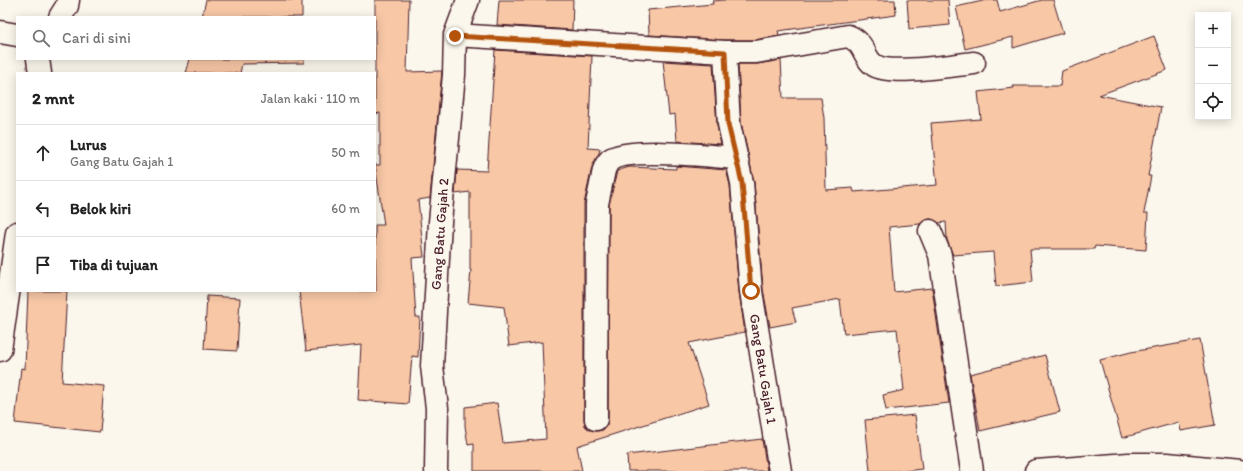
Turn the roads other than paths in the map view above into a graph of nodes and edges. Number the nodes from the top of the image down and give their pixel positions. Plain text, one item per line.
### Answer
1 (68, 0) edge
2 (468, 0) edge
3 (61, 16) edge
4 (0, 32) edge
5 (16, 35) edge
6 (455, 36) junction
7 (725, 52) junction
8 (38, 60) edge
9 (974, 63) dead end
10 (40, 72) edge
11 (737, 158) junction
12 (930, 232) dead end
13 (16, 240) edge
14 (0, 350) edge
15 (596, 419) dead end
16 (436, 471) edge
17 (780, 471) edge
18 (972, 471) edge
19 (1036, 471) edge
20 (1240, 471) edge

1 - 3 street
2 - 6 street, Gang Batu Gajah 2
4 - 5 street
6 - 7 street
6 - 16 street, Gang Batu Gajah 2
7 - 9 street
7 - 11 street, Gang Batu Gajah 1
8 - 10 street
11 - 15 street
11 - 17 street, Gang Batu Gajah 1
12 - 18 street
13 - 14 street
19 - 20 street

